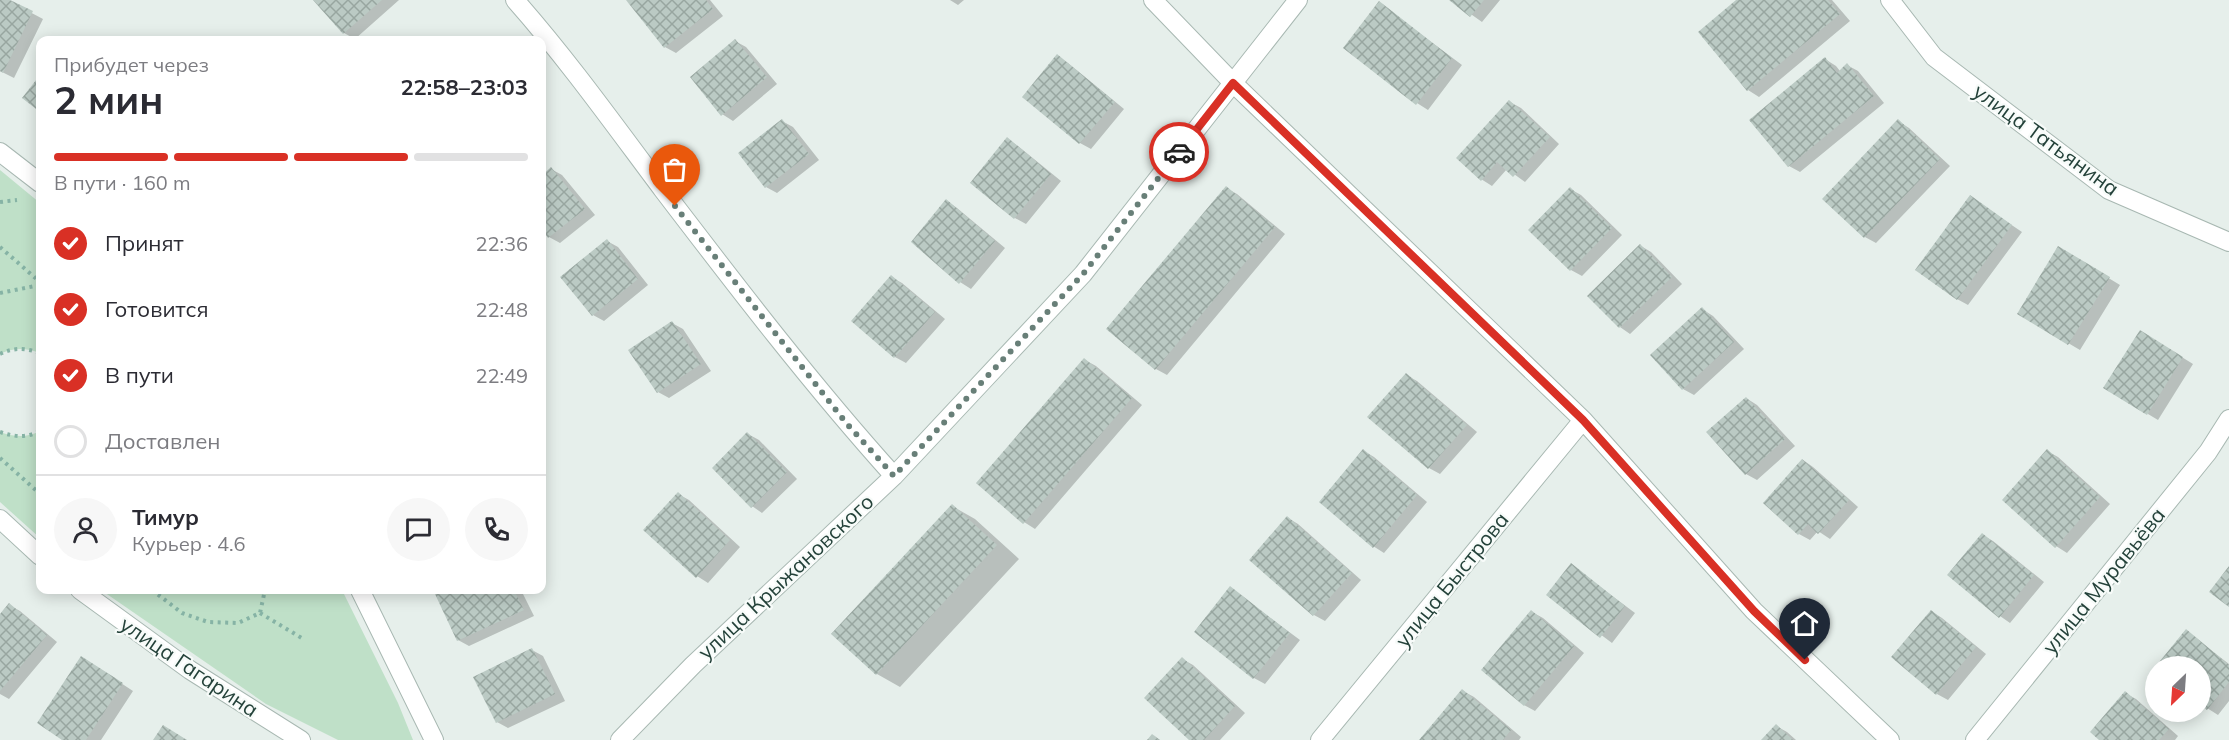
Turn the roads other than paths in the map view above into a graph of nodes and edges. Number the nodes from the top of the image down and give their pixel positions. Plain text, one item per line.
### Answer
1 (515, 0) edge
2 (1154, 0) edge
3 (1298, 0) edge
4 (1890, 0) edge
5 (1233, 83) junction
6 (0, 152) edge
7 (36, 180) edge
8 (2229, 242) edge
9 (2229, 419) edge
10 (1583, 420) junction
11 (894, 476) junction
12 (0, 519) edge
13 (36, 552) edge
14 (86, 594) edge
15 (362, 594) edge
16 (301, 740) edge
17 (434, 740) edge
18 (620, 740) edge
19 (1320, 740) edge
20 (1890, 740) edge
21 (1976, 740) edge

1 - 11 street
2 - 5 street
3 - 5 street, улица Крыжановского
4 - 8 street, улица Татьянина
5 - 10 street
5 - 11 street, улица Крыжановского
6 - 7 street
9 - 21 street, улица Муравьёва
10 - 19 street, улица Быстрова
10 - 20 street
11 - 18 street, улица Крыжановского
12 - 13 street
14 - 16 street, улица Гагарина
15 - 17 street

